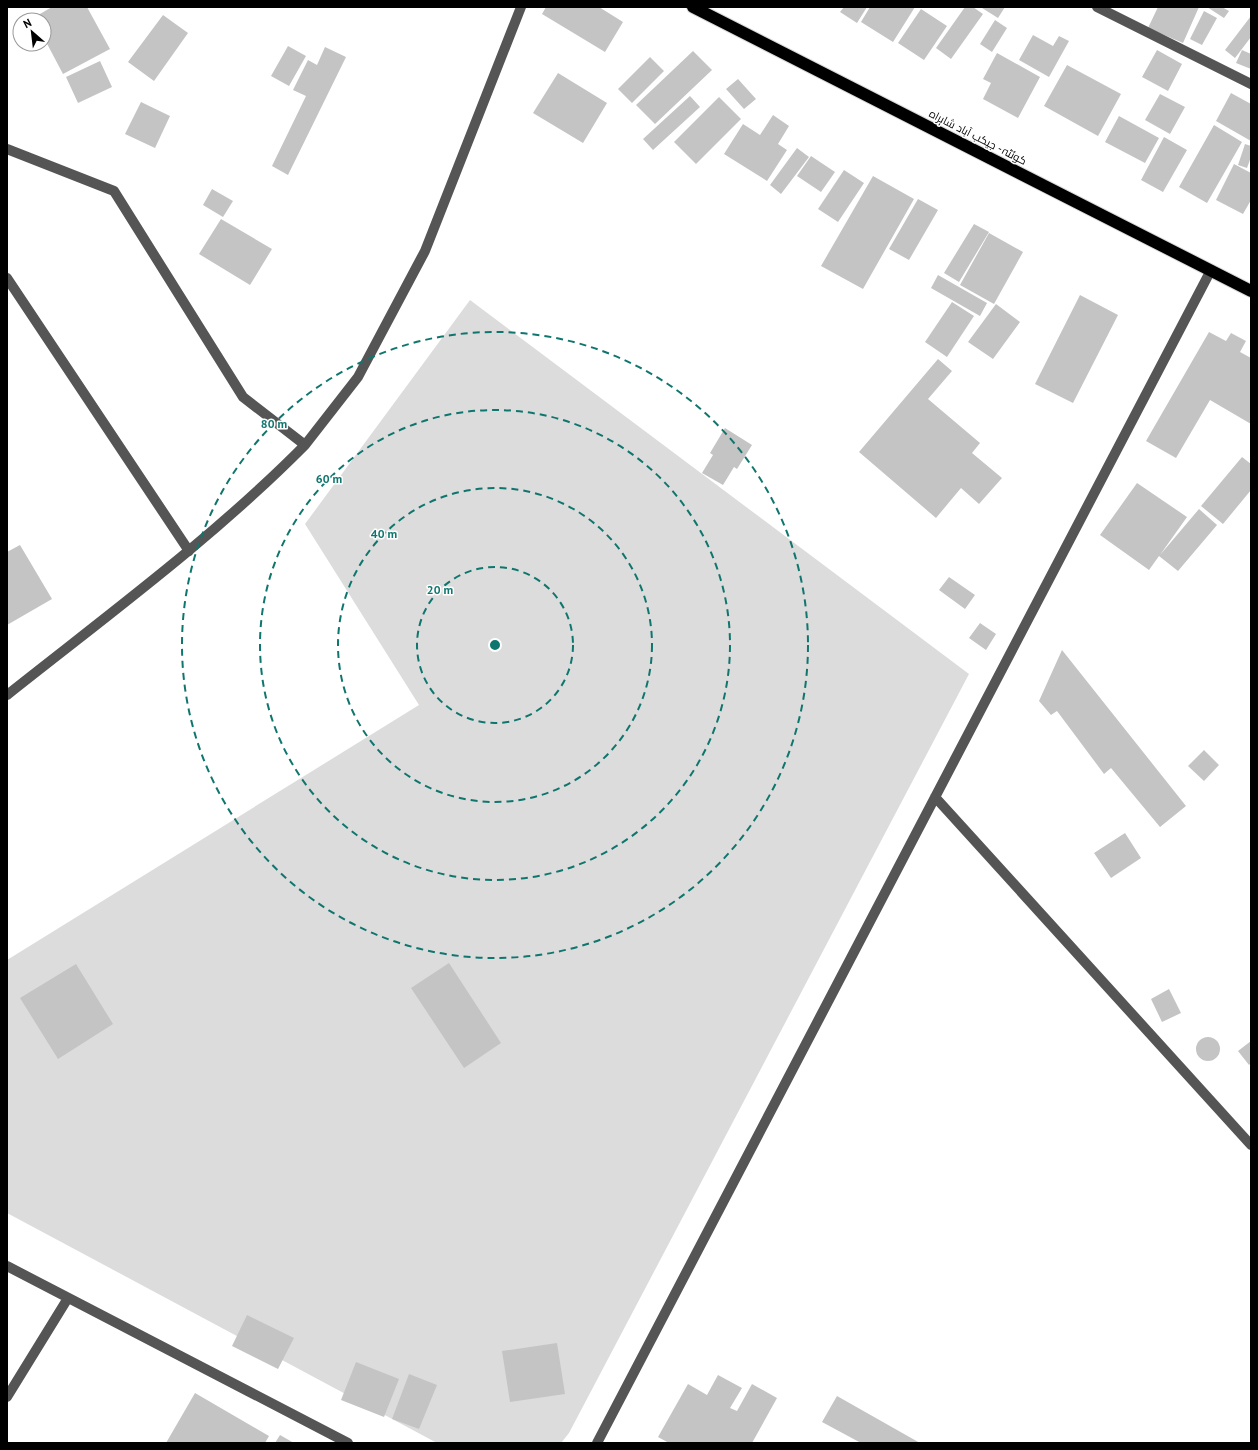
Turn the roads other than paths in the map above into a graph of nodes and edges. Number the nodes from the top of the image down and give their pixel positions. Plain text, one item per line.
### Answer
1 (521, 7) edge
2 (1097, 7) edge
3 (696, 8) edge
4 (1251, 84) edge
5 (7, 149) edge
6 (1211, 270) junction
7 (7, 278) edge
8 (1251, 291) edge
9 (305, 444) junction
10 (189, 551) junction
11 (7, 694) edge
12 (935, 797) junction
13 (1251, 1145) edge
14 (7, 1266) edge
15 (68, 1298) junction
16 (7, 1397) edge
17 (348, 1443) edge
18 (597, 1443) edge

1 - 9 street
2 - 4 street
3 - 6 highway, کوئٹہ - جیکب آباد شاہراہ
5 - 9 street
6 - 8 highway, کوئٹہ - جیکب آباد شاہراہ
6 - 12 street
7 - 10 street
9 - 10 street
10 - 11 street
12 - 13 street
12 - 18 street
14 - 15 street
15 - 16 street
15 - 17 street

